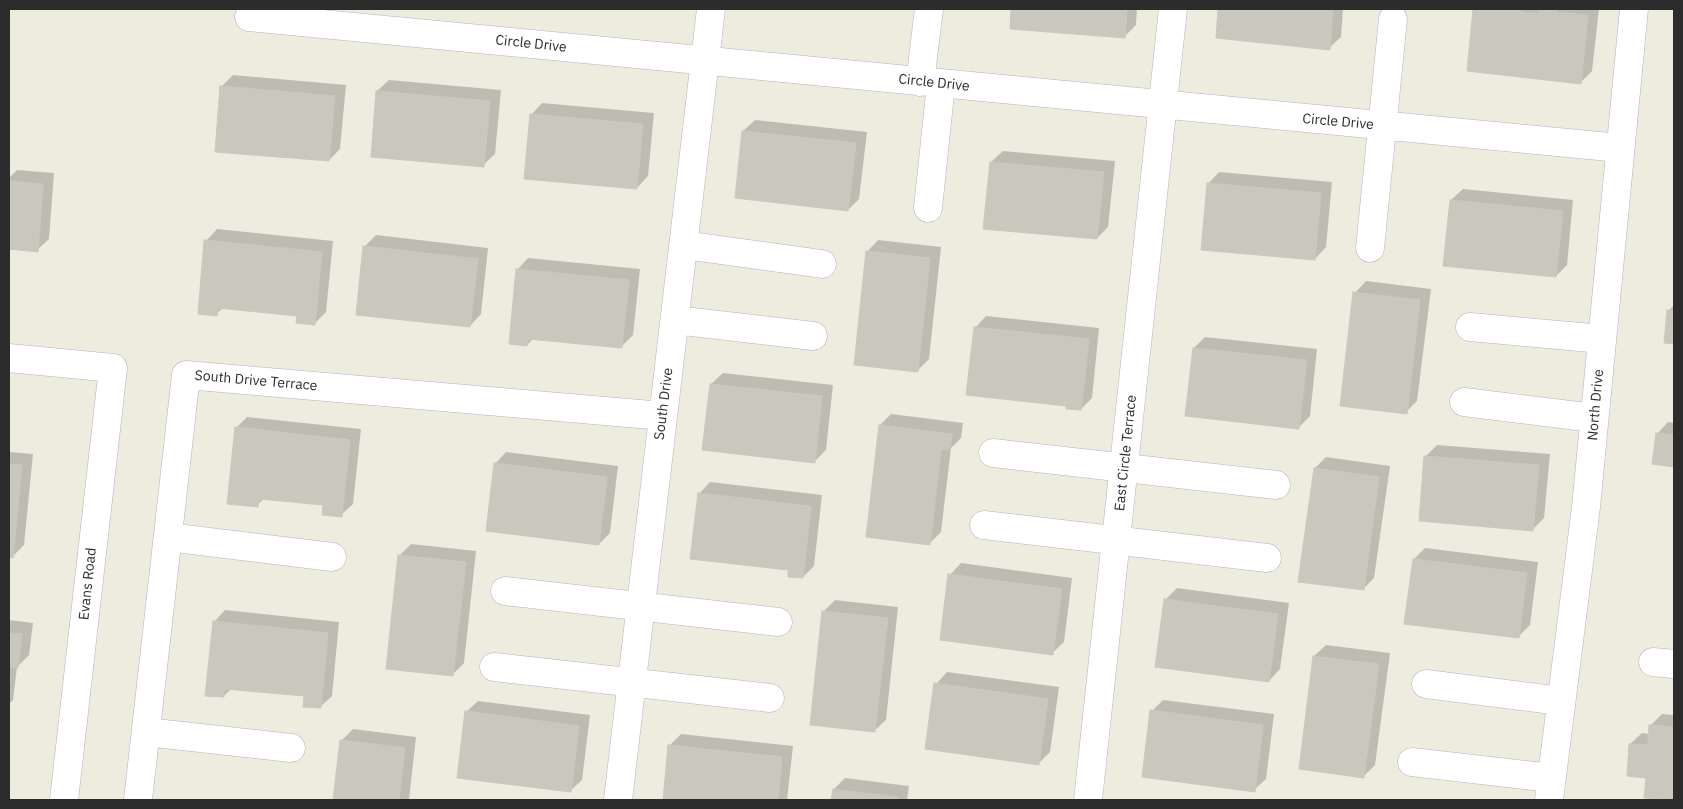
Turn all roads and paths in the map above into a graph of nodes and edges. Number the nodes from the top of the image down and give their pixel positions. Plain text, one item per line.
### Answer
1 (711, 9) edge
2 (929, 9) edge
3 (1173, 9) edge
4 (1634, 9) edge
5 (249, 17) dead end
6 (1393, 19) dead end
7 (706, 62) junction
8 (930, 83) junction
9 (1164, 105) junction
10 (1382, 126) junction
11 (1620, 148) junction
12 (928, 208) dead end
13 (684, 245) junction
14 (1370, 248) dead end
15 (822, 264) dead end
16 (675, 320) junction
17 (1470, 326) dead end
18 (813, 336) dead end
19 (1602, 339) junction
20 (9, 358) edge
21 (1464, 402) dead end
22 (663, 416) junction
23 (1594, 418) junction
24 (993, 452) dead end
25 (1124, 468) junction
26 (1276, 485) dead end
27 (984, 525) dead end
28 (168, 537) junction
29 (1116, 540) junction
30 (332, 557) dead end
31 (1267, 558) dead end
32 (505, 591) dead end
33 (640, 606) junction
34 (778, 622) dead end
35 (494, 667) dead end
36 (631, 683) junction
37 (1426, 684) dead end
38 (770, 698) dead end
39 (1561, 701) junction
40 (146, 732) junction
41 (292, 748) dead end
42 (1412, 762) dead end
43 (1550, 789) edge
44 (64, 800) edge
45 (138, 800) edge
46 (618, 800) edge
47 (1088, 800) edge

1 - 7 street, South Drive
2 - 8 street
3 - 9 street, East Circle Terrace
4 - 11 street, North Drive
5 - 7 street, Circle Drive
6 - 10 street
7 - 8 street, Circle Drive
7 - 13 street, South Drive
8 - 9 street, Circle Drive
8 - 12 street
9 - 10 street, Circle Drive
9 - 25 street, East Circle Terrace
10 - 11 street, Circle Drive
10 - 14 street
11 - 19 street, North Drive
13 - 15 street
13 - 16 street, South Drive
16 - 18 street
16 - 22 street, South Drive
17 - 19 street
19 - 23 street, North Drive
20 - 44 street, Evans Road
21 - 23 street
22 - 28 street, South Drive Terrace
22 - 33 street, South Drive
23 - 39 street, North Drive
24 - 25 street
25 - 26 street
25 - 29 street, East Circle Terrace
27 - 29 street
28 - 30 street
28 - 40 street, South Drive Terrace
29 - 31 street
29 - 47 street, East Circle Terrace
32 - 33 street
33 - 34 street
33 - 36 street, South Drive
35 - 36 street
36 - 38 street
36 - 46 street, South Drive
37 - 39 street
39 - 43 street, North Drive
40 - 41 street
40 - 45 street, South Drive Terrace
42 - 43 street

